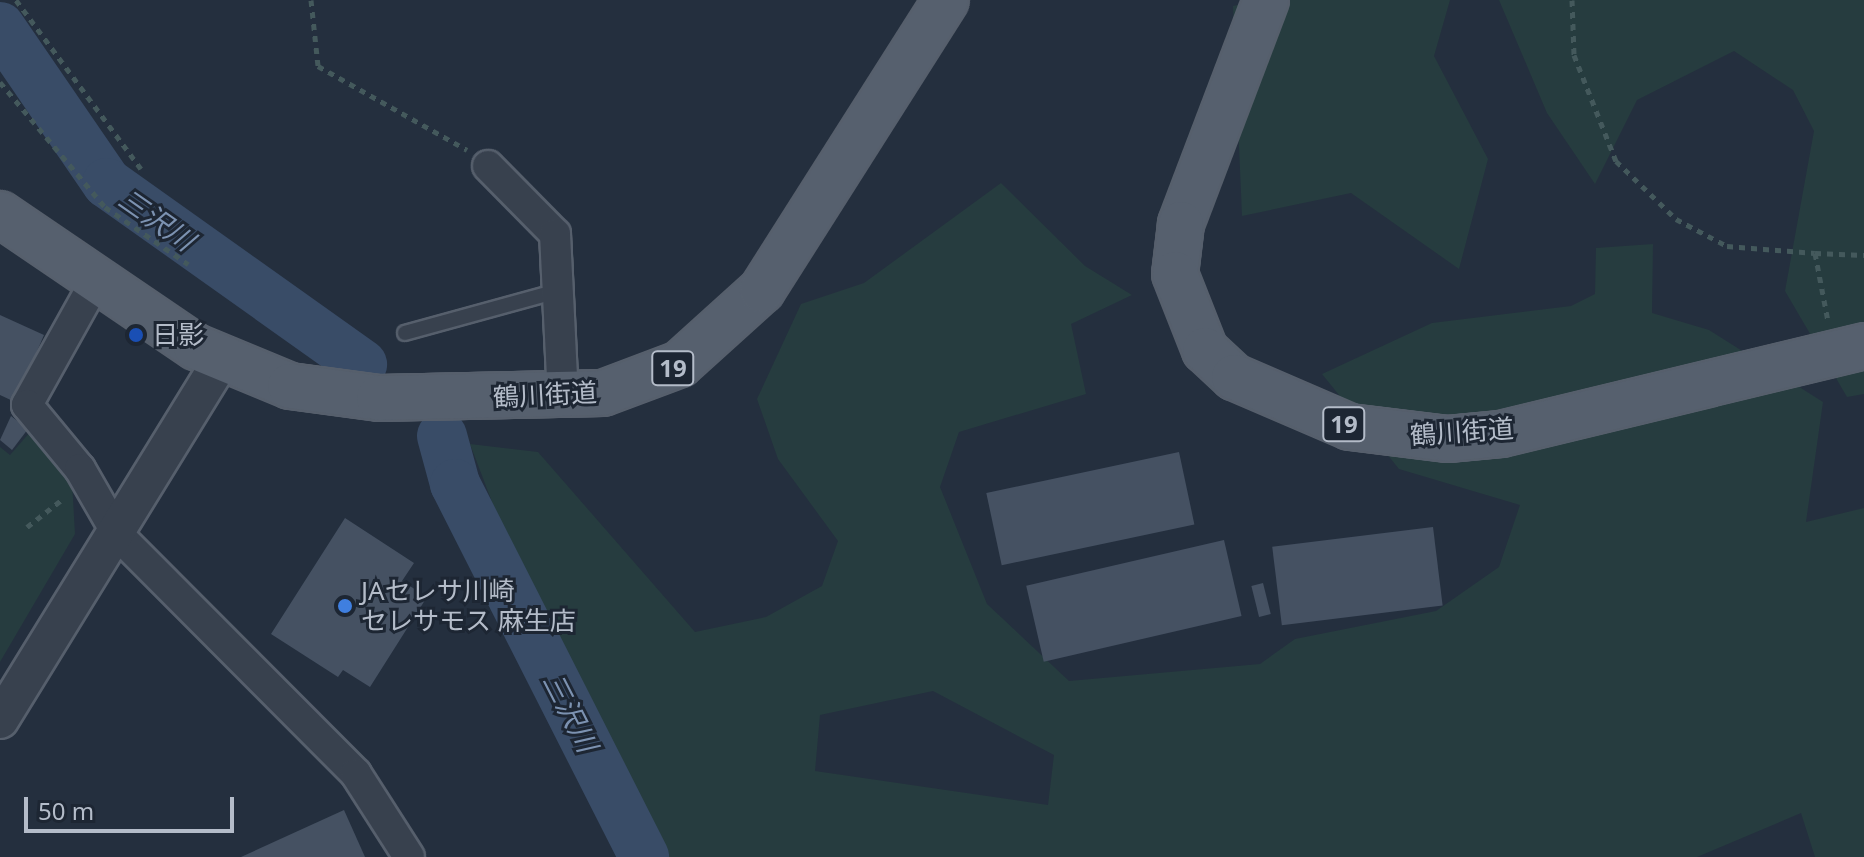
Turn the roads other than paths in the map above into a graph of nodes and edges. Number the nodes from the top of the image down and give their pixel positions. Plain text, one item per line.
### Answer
1 (946, 0) edge
2 (1266, 0) edge
3 (488, 166) road end
4 (0, 214) edge
5 (97, 279) junction
6 (558, 291) junction
7 (405, 333) dead end
8 (1853, 348) edge
9 (221, 361) junction
10 (563, 398) junction
11 (118, 535) junction
12 (0, 720) edge
13 (409, 857) edge

1 - 10 main road, 鶴川街道 / 19
2 - 8 main road, 鶴川街道 / 19
3 - 6 street
4 - 5 main road, 鶴川街道 / 19
5 - 9 main road, 鶴川街道 / 19
5 - 11 street
6 - 7 lane
6 - 10 street
9 - 10 main road, 鶴川街道 / 19
9 - 11 street
11 - 12 street
11 - 13 street

